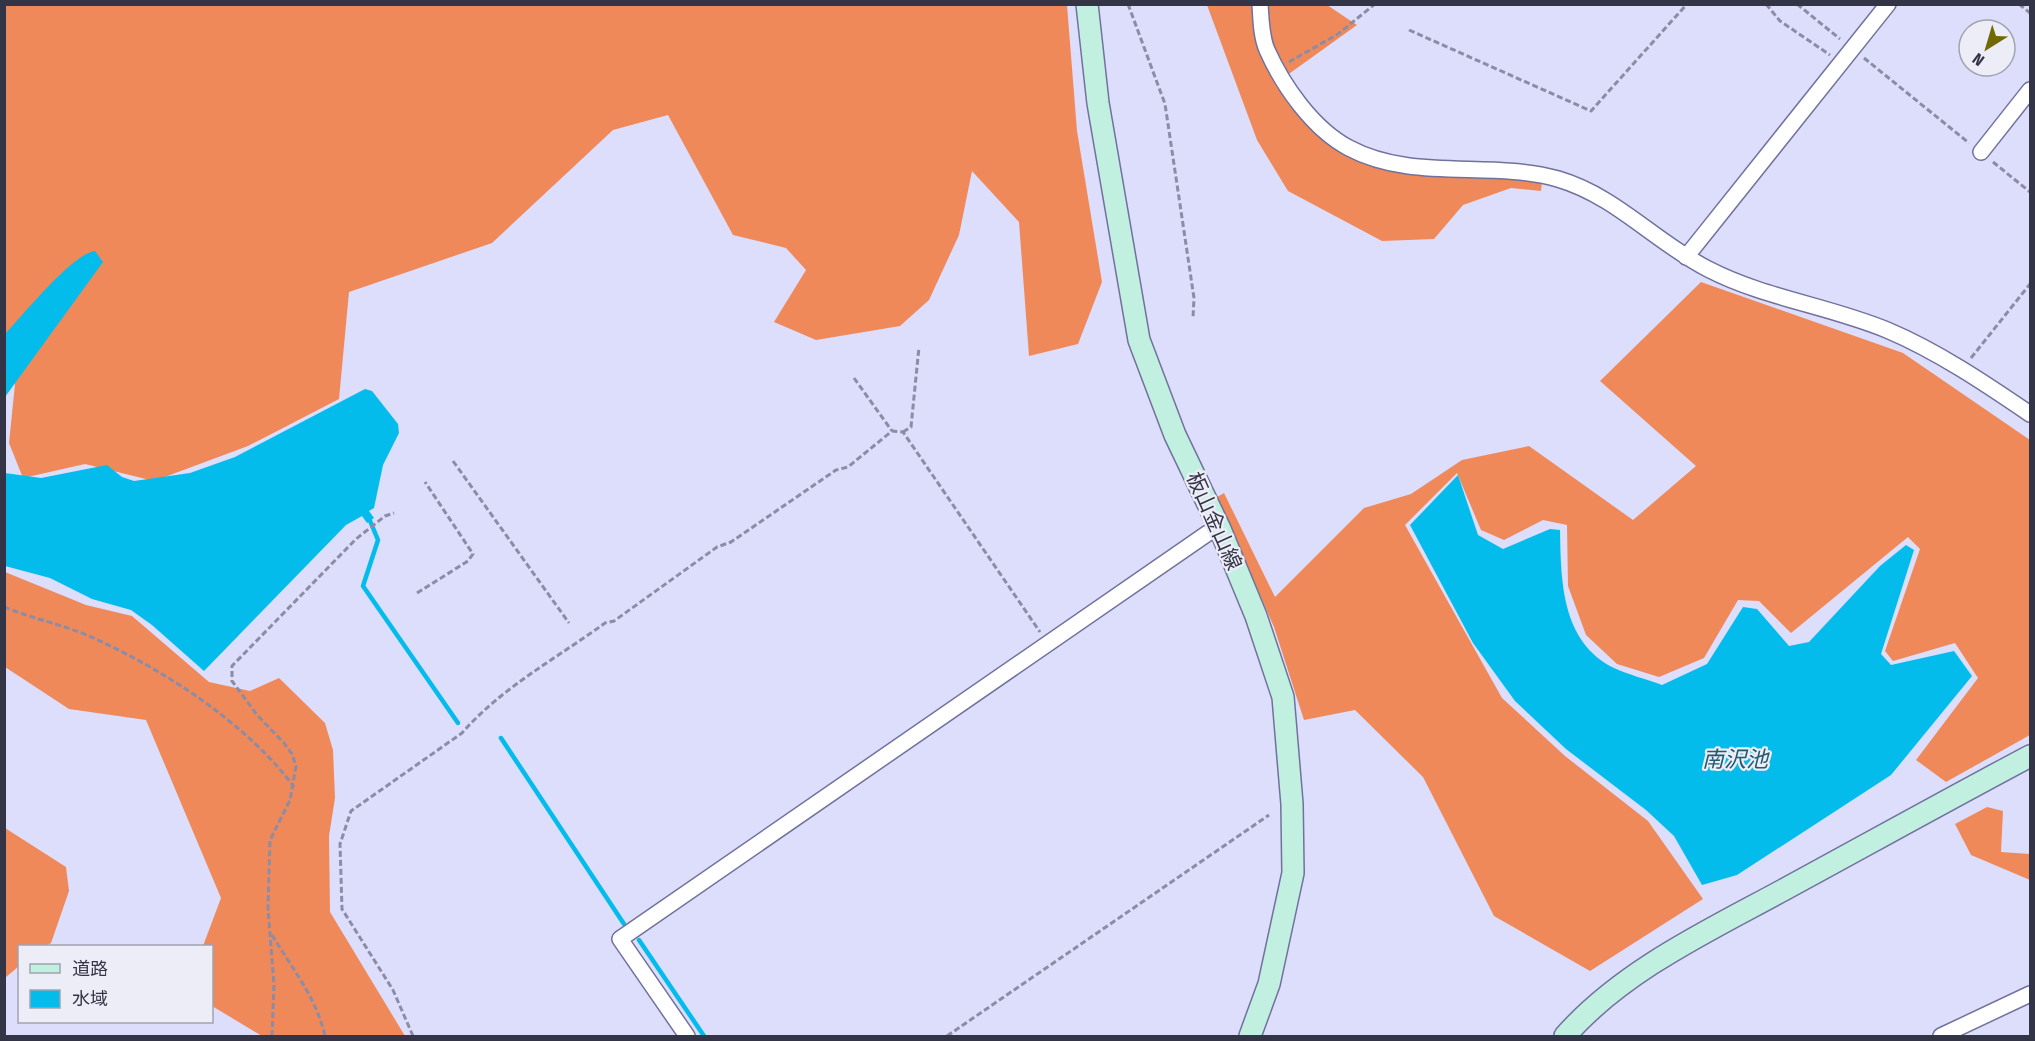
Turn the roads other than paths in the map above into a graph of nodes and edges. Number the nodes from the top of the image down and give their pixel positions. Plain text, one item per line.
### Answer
1 (1087, 4) edge
2 (1260, 4) edge
3 (1888, 4) edge
4 (2031, 90) edge
5 (1981, 152) road end
6 (1686, 257) junction
7 (2031, 414) edge
8 (1220, 529) junction
9 (2031, 756) edge
10 (2031, 994) edge
11 (687, 1036) edge
12 (1250, 1036) edge
13 (1565, 1036) edge
14 (1941, 1036) edge

1 - 8 main road, 板山金山線
2 - 6 street
3 - 6 street
4 - 5 street
6 - 7 street
8 - 11 street
8 - 12 main road, 板山金山線
9 - 13 main road
10 - 14 street

